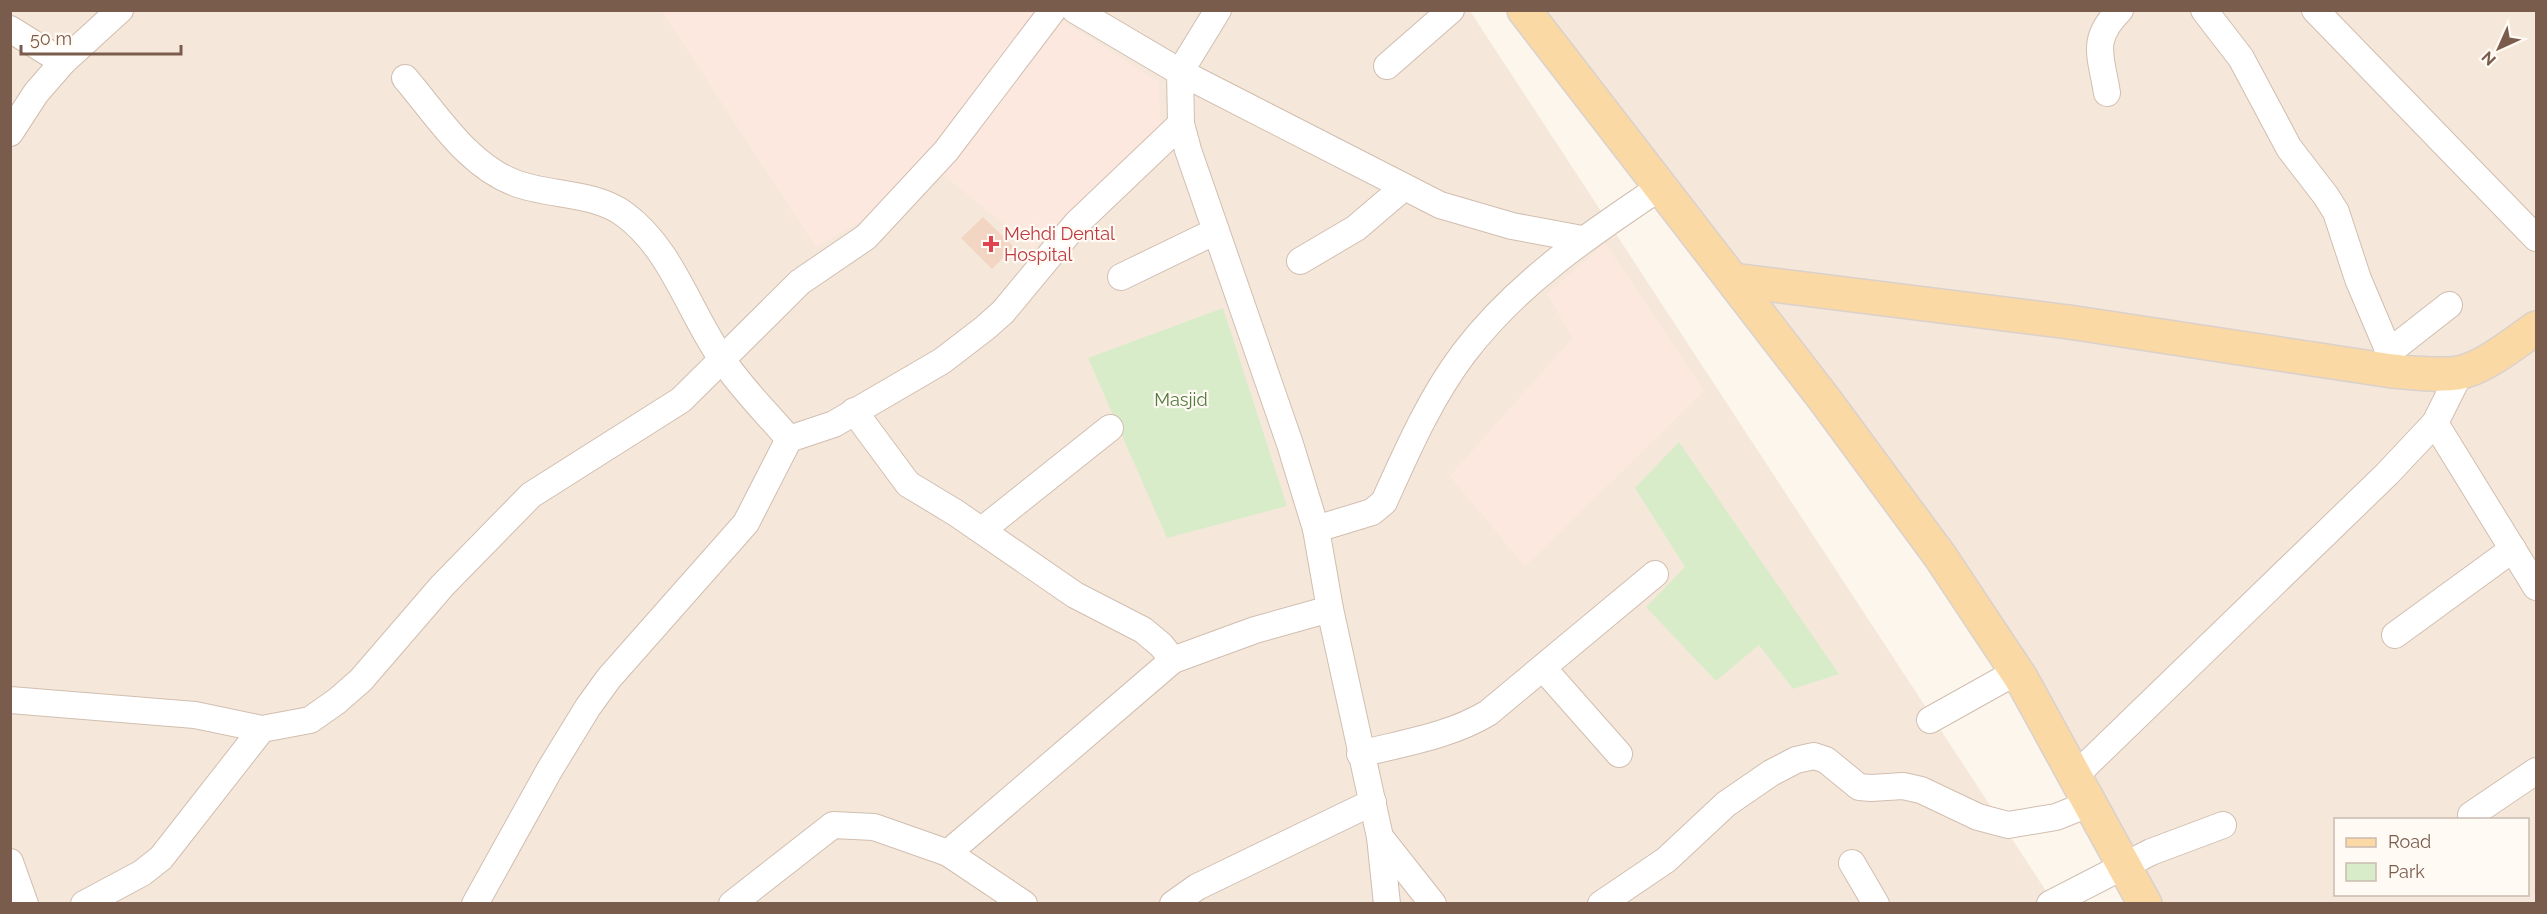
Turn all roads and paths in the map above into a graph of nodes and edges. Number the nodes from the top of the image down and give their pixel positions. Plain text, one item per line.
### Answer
1 (120, 10) edge
2 (1053, 10) edge
3 (1075, 10) edge
4 (1218, 10) edge
5 (1451, 10) edge
6 (1524, 10) edge
7 (2120, 10) edge
8 (2204, 10) edge
9 (2315, 10) edge
10 (10, 29) edge
11 (63, 62) junction
12 (1387, 66) dead end
13 (1180, 72) junction
14 (405, 78) dead end
15 (2107, 93) dead end
16 (1181, 124) junction
17 (10, 133) edge
18 (1662, 186) junction
19 (1404, 187) junction
20 (1216, 231) junction
21 (2536, 238) edge
22 (1582, 239) junction
23 (1300, 261) dead end
24 (1121, 277) dead end
25 (1733, 280) junction
26 (2449, 305) dead end
27 (2536, 328) edge
28 (722, 360) junction
29 (2390, 361) junction
30 (2460, 373) junction
31 (855, 411) junction
32 (2435, 423) junction
33 (1110, 428) dead end
34 (789, 439) junction
35 (1316, 529) junction
36 (982, 530) junction
37 (2513, 549) junction
38 (1655, 574) dead end
39 (2536, 587) edge
40 (1330, 609) junction
41 (2395, 635) dead end
42 (1173, 660) junction
43 (1543, 668) junction
44 (2016, 672) junction
45 (10, 700) edge
46 (1930, 720) dead end
47 (262, 729) junction
48 (1360, 754) junction
49 (1619, 754) dead end
50 (2536, 771) edge
51 (2076, 775) junction
52 (1372, 802) junction
53 (2091, 803) junction
54 (2471, 815) dead end
55 (2223, 825) dead end
56 (1380, 837) junction
57 (948, 853) junction
58 (10, 862) edge
59 (1852, 863) dead end
60 (2125, 865) junction
61 (25, 903) edge
62 (84, 903) edge
63 (475, 903) edge
64 (732, 903) edge
65 (1024, 903) edge
66 (1173, 903) edge
67 (1387, 903) edge
68 (1432, 903) edge
69 (1601, 903) edge
70 (1876, 903) edge
71 (2050, 903) edge
72 (2145, 903) edge

1 - 11 street
2 - 28 street
3 - 13 street
4 - 13 street
5 - 12 street
6 - 18 main road
7 - 15 street
8 - 29 street
9 - 21 street
10 - 11 street
11 - 17 street
13 - 16 street
13 - 19 street
14 - 28 street
16 - 20 street
16 - 31 street
18 - 22 street
18 - 25 main road
19 - 22 street
19 - 23 street
20 - 24 street
20 - 35 street
22 - 35 street
25 - 29 main road
25 - 44 main road
26 - 29 street
27 - 30 main road
28 - 34 street
28 - 47 street
29 - 30 main road
30 - 32 street
31 - 34 street
31 - 36 street
32 - 37 street
32 - 51 street
33 - 36 street
34 - 63 street
35 - 40 street
36 - 42 street
37 - 39 street
37 - 41 street
38 - 43 street
40 - 42 street
40 - 48 street
42 - 57 street
43 - 48 street
43 - 49 street
44 - 46 street
44 - 51 main road
45 - 47 street
47 - 62 street
48 - 52 street
50 - 54 street
51 - 53 main road
52 - 56 street
52 - 66 street
53 - 60 main road
53 - 69 street
55 - 60 street
56 - 67 street
56 - 68 street
57 - 64 street
57 - 65 street
58 - 61 street
59 - 70 street
60 - 71 street
60 - 72 main road

